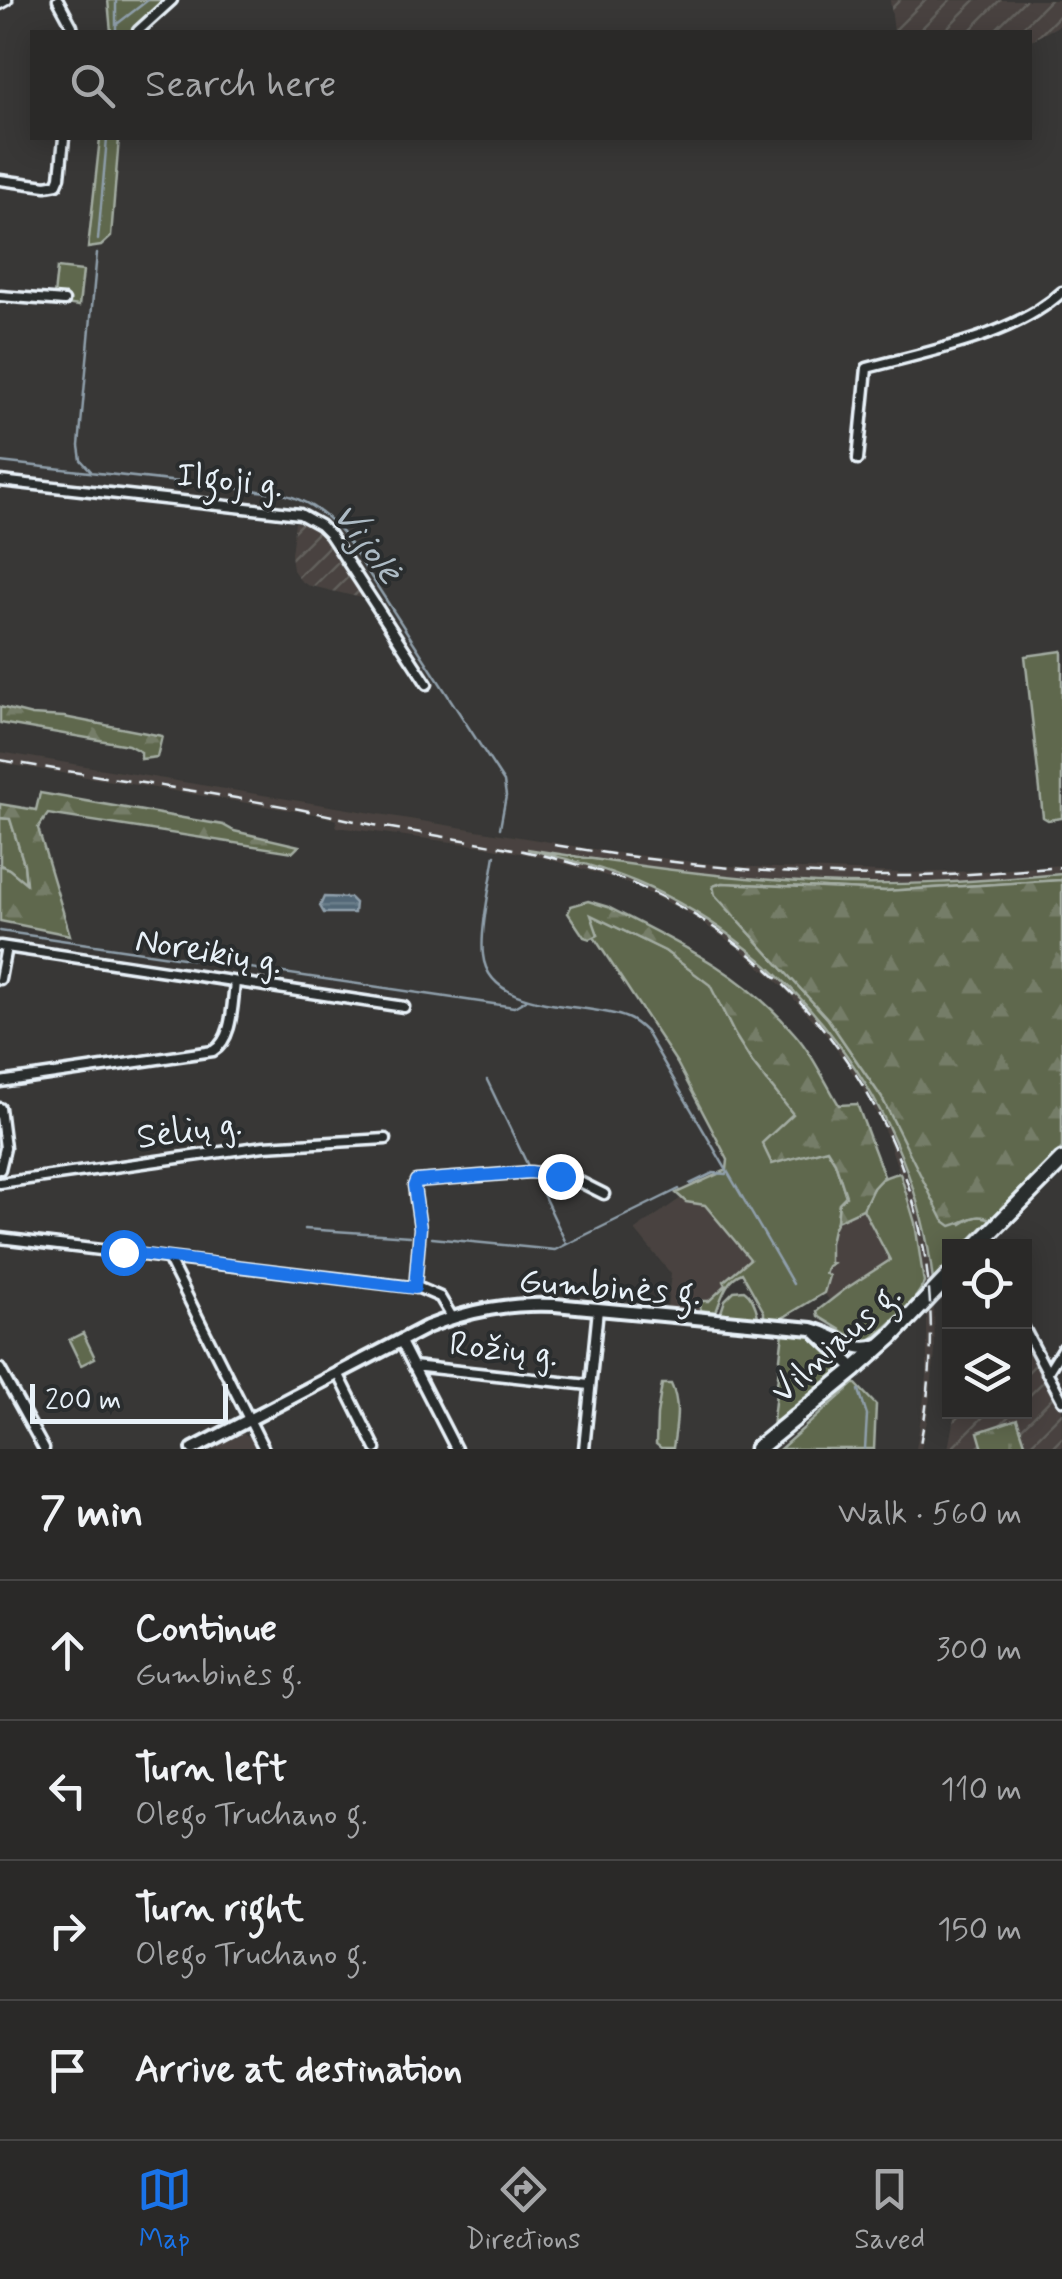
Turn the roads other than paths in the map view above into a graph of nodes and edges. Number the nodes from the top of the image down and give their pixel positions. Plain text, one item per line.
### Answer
1 (7, 0) edge
2 (58, 0) edge
3 (172, 0) edge
4 (0, 4) edge
5 (73, 30) edge
6 (139, 30) edge
7 (64, 140) edge
8 (0, 180) edge
9 (1062, 292) edge
10 (0, 296) edge
11 (64, 301) dead end
12 (858, 458) dead end
13 (0, 481) edge
14 (428, 684) dead end
15 (3, 946) edge
16 (0, 979) edge
17 (235, 983) junction
18 (404, 1007) dead end
19 (0, 1082) edge
20 (0, 1108) edge
21 (386, 1139) dead end
22 (1062, 1156) edge
23 (0, 1168) edge
24 (0, 1184) edge
25 (604, 1194) dead end
26 (0, 1237) edge
27 (986, 1239) edge
28 (168, 1258) junction
29 (942, 1284) edge
30 (415, 1288) junction
31 (598, 1309) junction
32 (452, 1317) junction
33 (812, 1329) junction
34 (1025, 1329) edge
35 (891, 1336) junction
36 (400, 1340) junction
37 (1062, 1349) edge
38 (413, 1366) junction
39 (0, 1369) edge
40 (856, 1369) junction
41 (338, 1372) junction
42 (1047, 1373) junction
43 (589, 1385) junction
44 (10, 1388) junction
45 (0, 1392) edge
46 (1062, 1400) edge
47 (249, 1420) junction
48 (44, 1449) edge
49 (193, 1449) edge
50 (264, 1449) edge
51 (376, 1449) edge
52 (456, 1449) edge
53 (584, 1449) edge
54 (757, 1449) edge

1 - 4 street
2 - 5 street
3 - 6 street
7 - 8 street
9 - 12 street
10 - 11 street
13 - 14 street, Ilgoji g.
15 - 16 street, Noreikių g.
15 - 17 street, Noreikių g.
17 - 18 street, Noreikių g.
17 - 19 street
20 - 23 street
21 - 24 street, Sėlių g.
22 - 27 highway
25 - 30 street
26 - 28 street
28 - 30 street
28 - 47 street
29 - 35 highway, Vilniaus g.
30 - 32 street
31 - 32 main road, Gumbinės g.
31 - 33 main road, Gumbinės g.
31 - 43 street
32 - 36 main road, Gumbinės g.
33 - 35 main road, Gumbinės g.
33 - 40 main road
34 - 42 street
35 - 40 highway, Vilniaus g.
36 - 38 street
36 - 41 main road, Gumbinės g.
37 - 42 street
38 - 43 street, Rožių g.
38 - 52 street
39 - 44 street
40 - 54 highway, Vilniaus g.
41 - 47 main road, Gumbinės g.
41 - 51 street
42 - 46 street
43 - 53 street
44 - 45 street
44 - 48 street
47 - 49 main road, Gumbinės g.
47 - 50 street

